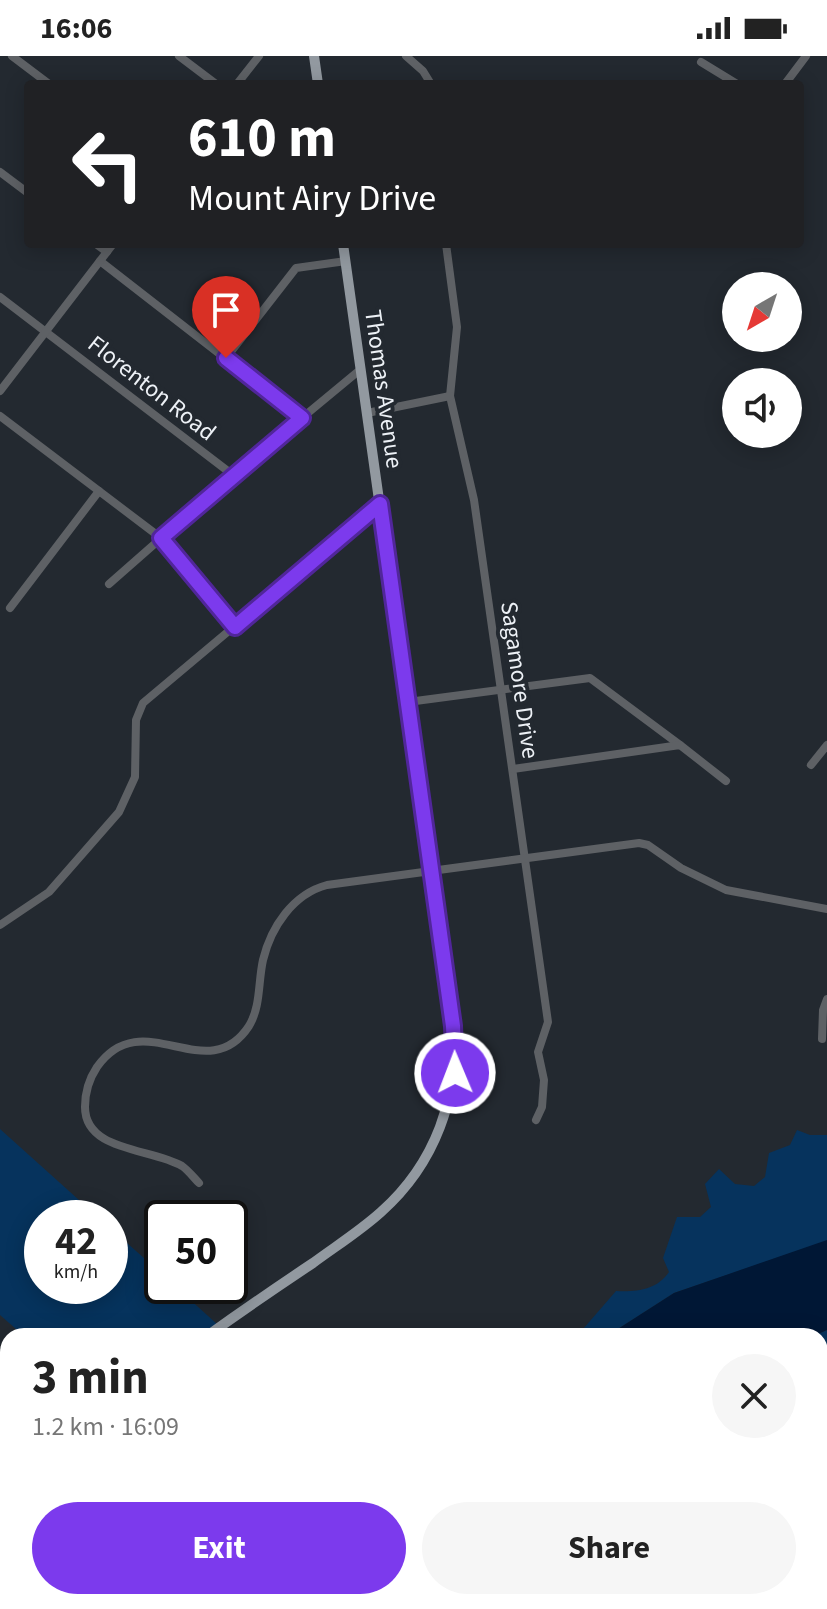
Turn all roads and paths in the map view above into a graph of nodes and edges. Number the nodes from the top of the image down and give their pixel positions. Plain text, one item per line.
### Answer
1 (12, 56) edge
2 (179, 56) edge
3 (259, 56) edge
4 (314, 56) edge
5 (406, 56) edge
6 (806, 56) edge
7 (701, 62) dead end
8 (44, 80) edge
9 (211, 80) edge
10 (240, 80) edge
11 (317, 80) edge
12 (429, 80) edge
13 (730, 80) edge
14 (788, 80) edge
15 (0, 172) edge
16 (24, 190) edge
17 (102, 248) edge
18 (110, 248) edge
19 (344, 248) edge
20 (447, 248) edge
21 (107, 252) junction
22 (100, 261) junction
23 (346, 261) junction
24 (0, 297) edge
25 (46, 331) junction
26 (226, 358) junction
27 (361, 369) junction
28 (0, 391) edge
29 (450, 396) junction
30 (367, 413) junction
31 (0, 416) edge
32 (302, 418) junction
33 (233, 475) junction
34 (99, 491) junction
35 (380, 504) junction
36 (161, 538) junction
37 (109, 584) dead end
38 (10, 608) dead end
39 (235, 627) junction
40 (501, 689) junction
41 (408, 702) junction
42 (680, 745) junction
43 (827, 745) edge
44 (811, 765) dead end
45 (513, 769) junction
46 (726, 781) dead end
47 (525, 857) junction
48 (431, 870) junction
49 (827, 909) edge
50 (0, 925) edge
51 (827, 999) edge
52 (822, 1039) dead end
53 (536, 1120) dead end
54 (199, 1183) dead end
55 (218, 1328) edge

1 - 8 street
2 - 9 street
3 - 10 street
4 - 11 main road
5 - 12 street
6 - 14 street
7 - 13 street
15 - 16 street
17 - 21 street
18 - 21 street
19 - 23 main road, Thomas Avenue
20 - 29 street, Sagamore Drive
21 - 22 street
22 - 25 street
22 - 26 street
23 - 26 street
23 - 27 main road, Thomas Avenue
24 - 25 street, Florenton Road
25 - 28 street
25 - 33 street, Florenton Road
26 - 32 street
27 - 30 main road, Thomas Avenue
27 - 32 street
29 - 30 street
29 - 40 street, Sagamore Drive
30 - 35 main road, Thomas Avenue
31 - 34 street
32 - 33 street
33 - 36 street
34 - 36 street
34 - 38 street
35 - 39 street
35 - 41 main road, Thomas Avenue
36 - 37 street
36 - 39 street
39 - 50 street
40 - 41 street
40 - 42 street
40 - 45 street, Sagamore Drive
41 - 48 main road, Thomas Avenue
42 - 45 street
42 - 46 street
43 - 44 street
45 - 47 street, Sagamore Drive
47 - 48 street
47 - 49 street
47 - 53 street, Sagamore Drive
48 - 54 street
48 - 55 main road, Thomas Avenue
51 - 52 street

